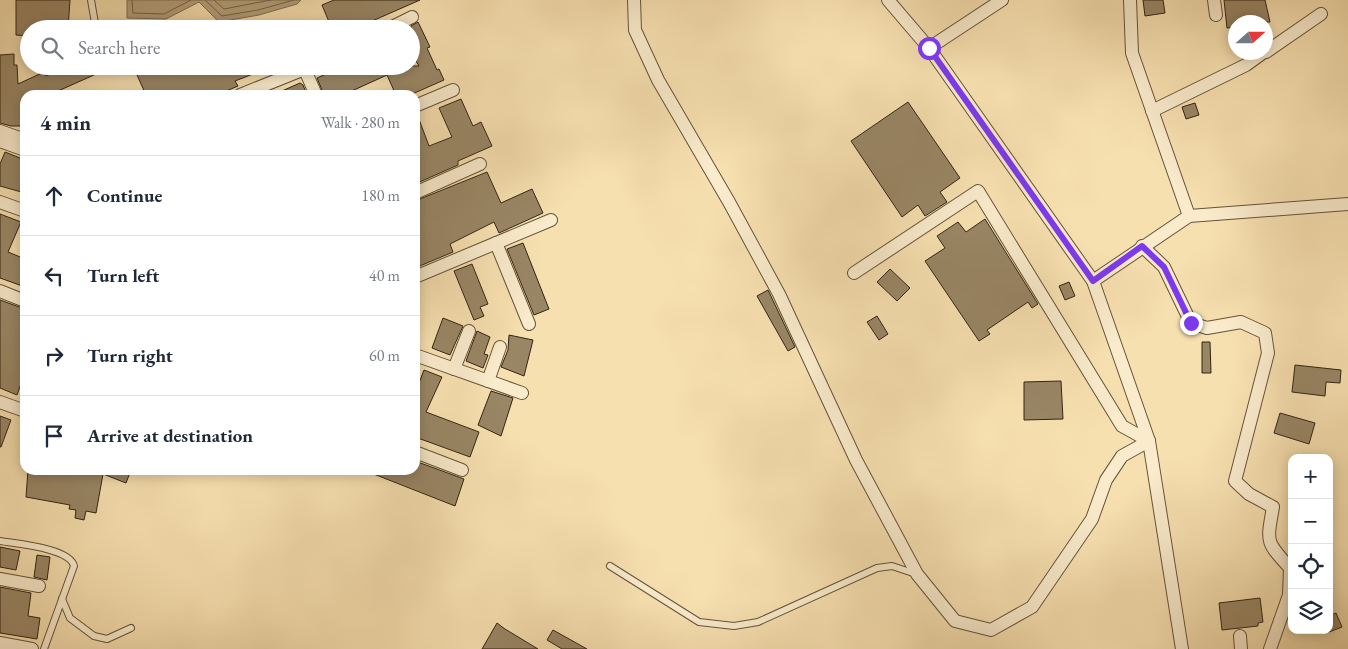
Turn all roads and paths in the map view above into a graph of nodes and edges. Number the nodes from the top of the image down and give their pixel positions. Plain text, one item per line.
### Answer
1 (91, 0) edge
2 (634, 0) edge
3 (888, 0) edge
4 (1002, 0) edge
5 (1130, 0) edge
6 (1214, 0) edge
7 (1216, 14) dead end
8 (1321, 14) dead end
9 (412, 17) dead end
10 (94, 20) edge
11 (406, 20) edge
12 (1273, 47) edge
13 (929, 48) junction
14 (1253, 60) edge
15 (291, 75) edge
16 (311, 75) edge
17 (253, 90) edge
18 (315, 90) edge
19 (453, 90) dead end
20 (420, 104) edge
21 (1152, 111) junction
22 (0, 131) edge
23 (20, 138) edge
24 (0, 141) edge
25 (20, 148) edge
26 (480, 164) dead end
27 (420, 191) edge
28 (0, 202) edge
29 (1348, 204) edge
30 (20, 209) edge
31 (1189, 216) junction
32 (551, 220) dead end
33 (496, 243) junction
34 (1142, 246) junction
35 (854, 273) dead end
36 (420, 275) edge
37 (1093, 281) junction
38 (0, 291) edge
39 (20, 299) edge
40 (529, 324) dead end
41 (469, 331) dead end
42 (500, 347) dead end
43 (420, 359) edge
44 (454, 369) junction
45 (488, 381) junction
46 (522, 393) dead end
47 (0, 402) edge
48 (20, 409) edge
49 (1149, 441) junction
50 (420, 454) edge
51 (462, 470) dead end
52 (0, 541) edge
53 (610, 566) dead end
54 (917, 574) junction
55 (0, 580) edge
56 (39, 586) dead end
57 (62, 599) junction
58 (131, 628) dead end
59 (1240, 636) dead end
60 (0, 643) edge
61 (32, 649) edge
62 (44, 649) edge
63 (1182, 649) edge
64 (1241, 649) edge
65 (1270, 649) edge

1 - 10 lane
2 - 54 street
3 - 13 street
4 - 13 street
5 - 21 street
6 - 7 street
8 - 12 street
9 - 11 street
13 - 37 street
14 - 21 street
15 - 17 street
16 - 18 street
19 - 20 street
21 - 31 street
22 - 23 street
24 - 25 street
26 - 27 street
28 - 30 street
29 - 31 street
31 - 34 street
32 - 33 street
33 - 36 street
33 - 40 street
34 - 37 street
34 - 65 street
35 - 49 street
37 - 49 street
38 - 39 street
41 - 44 street
42 - 45 street
43 - 44 street
44 - 45 street
45 - 46 street
47 - 48 street
49 - 54 street
49 - 63 street
50 - 51 street
52 - 57 lane
53 - 54 lane
55 - 56 street
57 - 58 lane
57 - 62 lane
59 - 64 street
60 - 61 street

